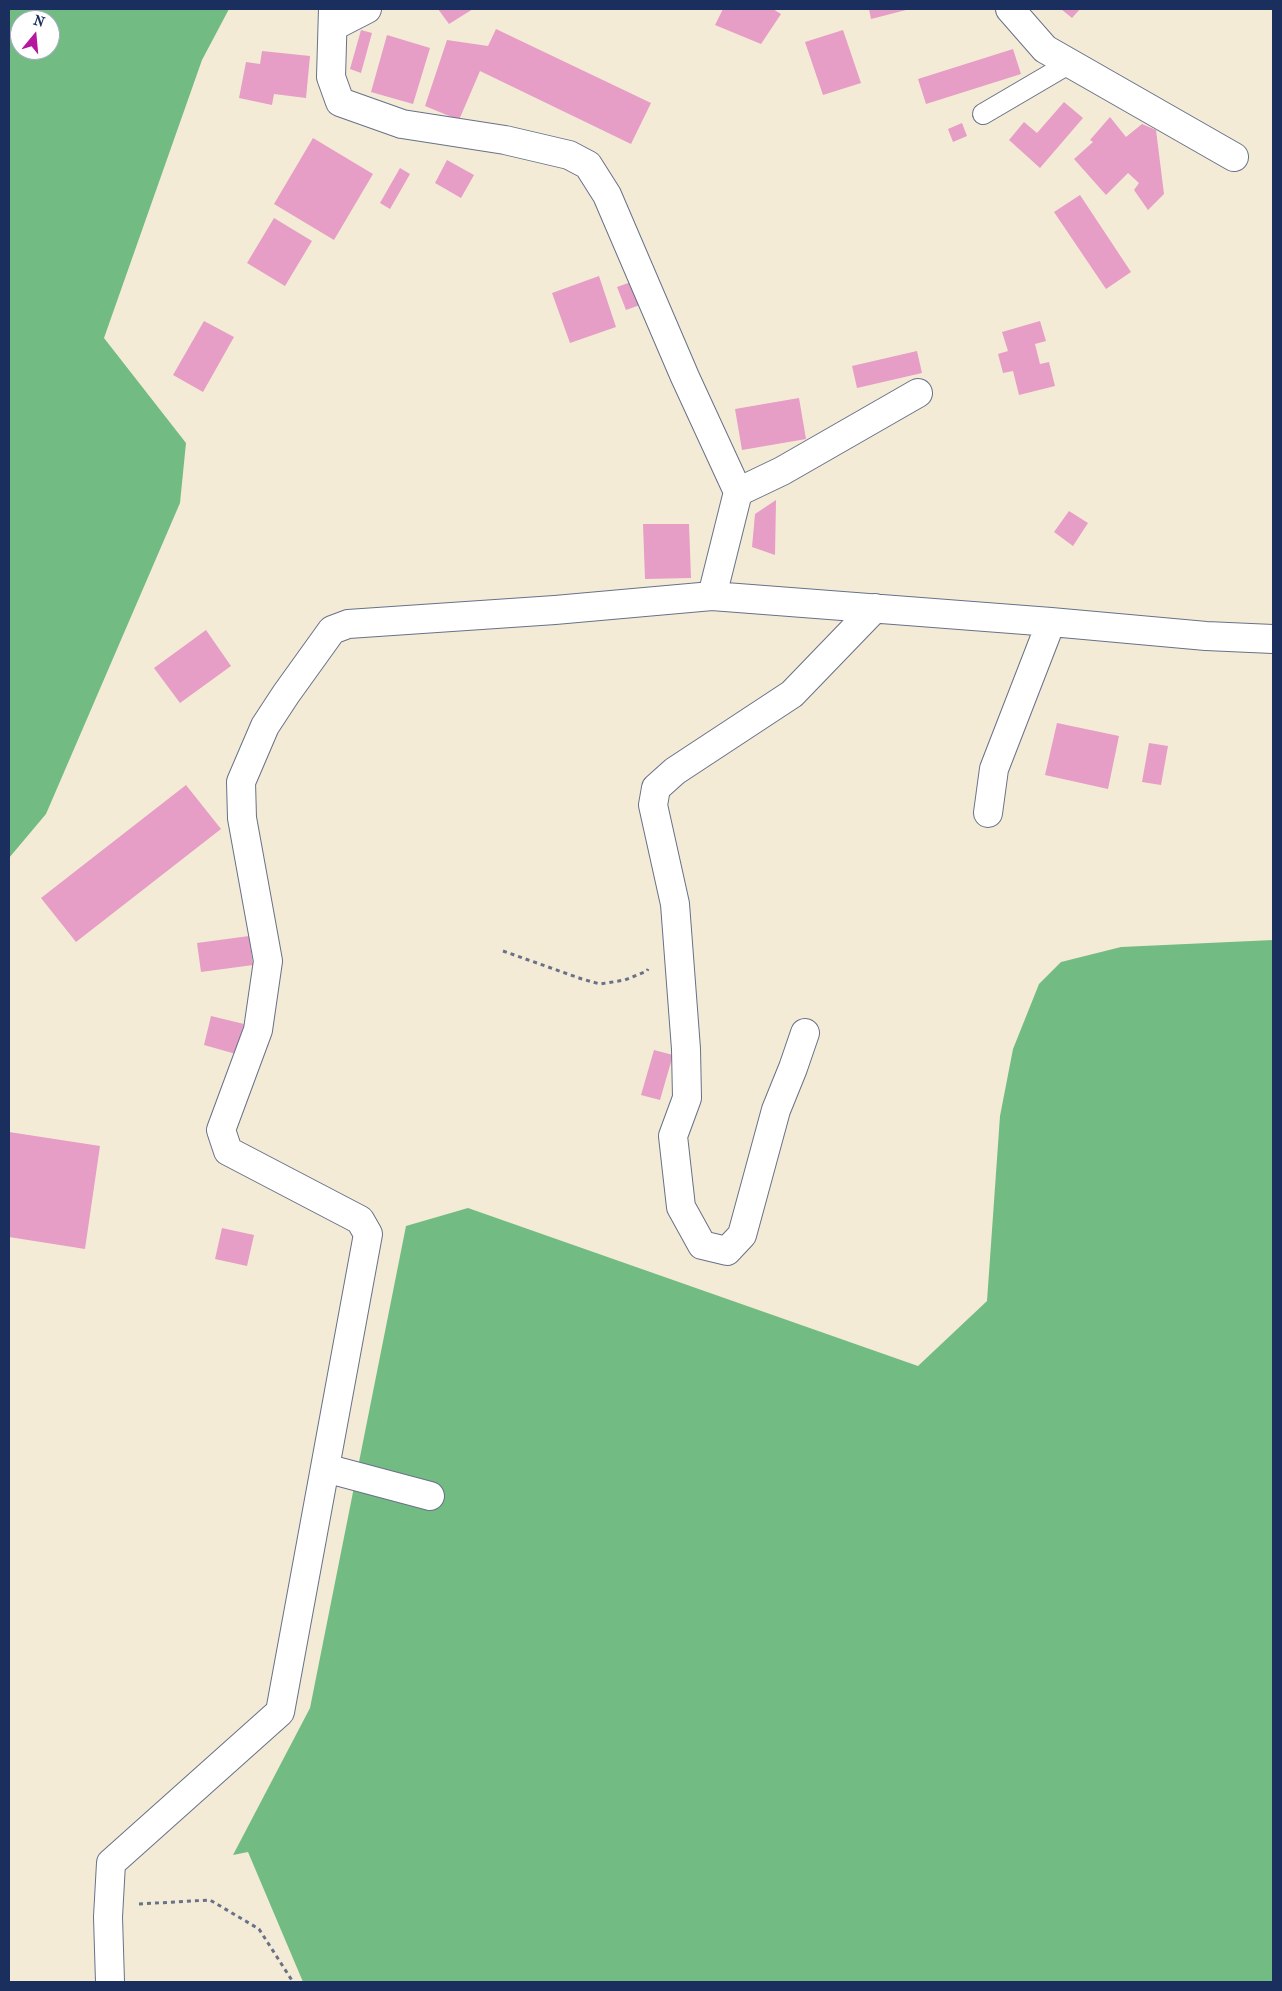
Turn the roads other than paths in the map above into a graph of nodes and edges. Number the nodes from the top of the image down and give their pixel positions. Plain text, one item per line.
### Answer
1 (367, 9) edge
2 (1010, 9) edge
3 (333, 18) edge
4 (1070, 64) junction
5 (984, 114) dead end
6 (1234, 157) dead end
7 (918, 393) dead end
8 (738, 492) junction
9 (712, 596) junction
10 (875, 608) junction
11 (1051, 622) junction
12 (1273, 639) edge
13 (988, 812) dead end
14 (805, 1033) dead end
15 (325, 1468) junction
16 (430, 1496) dead end
17 (110, 1982) edge

1 - 3 street
2 - 4 street
3 - 8 street
4 - 5 lane
4 - 6 street
7 - 8 street
8 - 9 street
9 - 10 street
9 - 15 street
10 - 11 street
10 - 14 street
11 - 12 street
11 - 13 street
15 - 16 street
15 - 17 street

